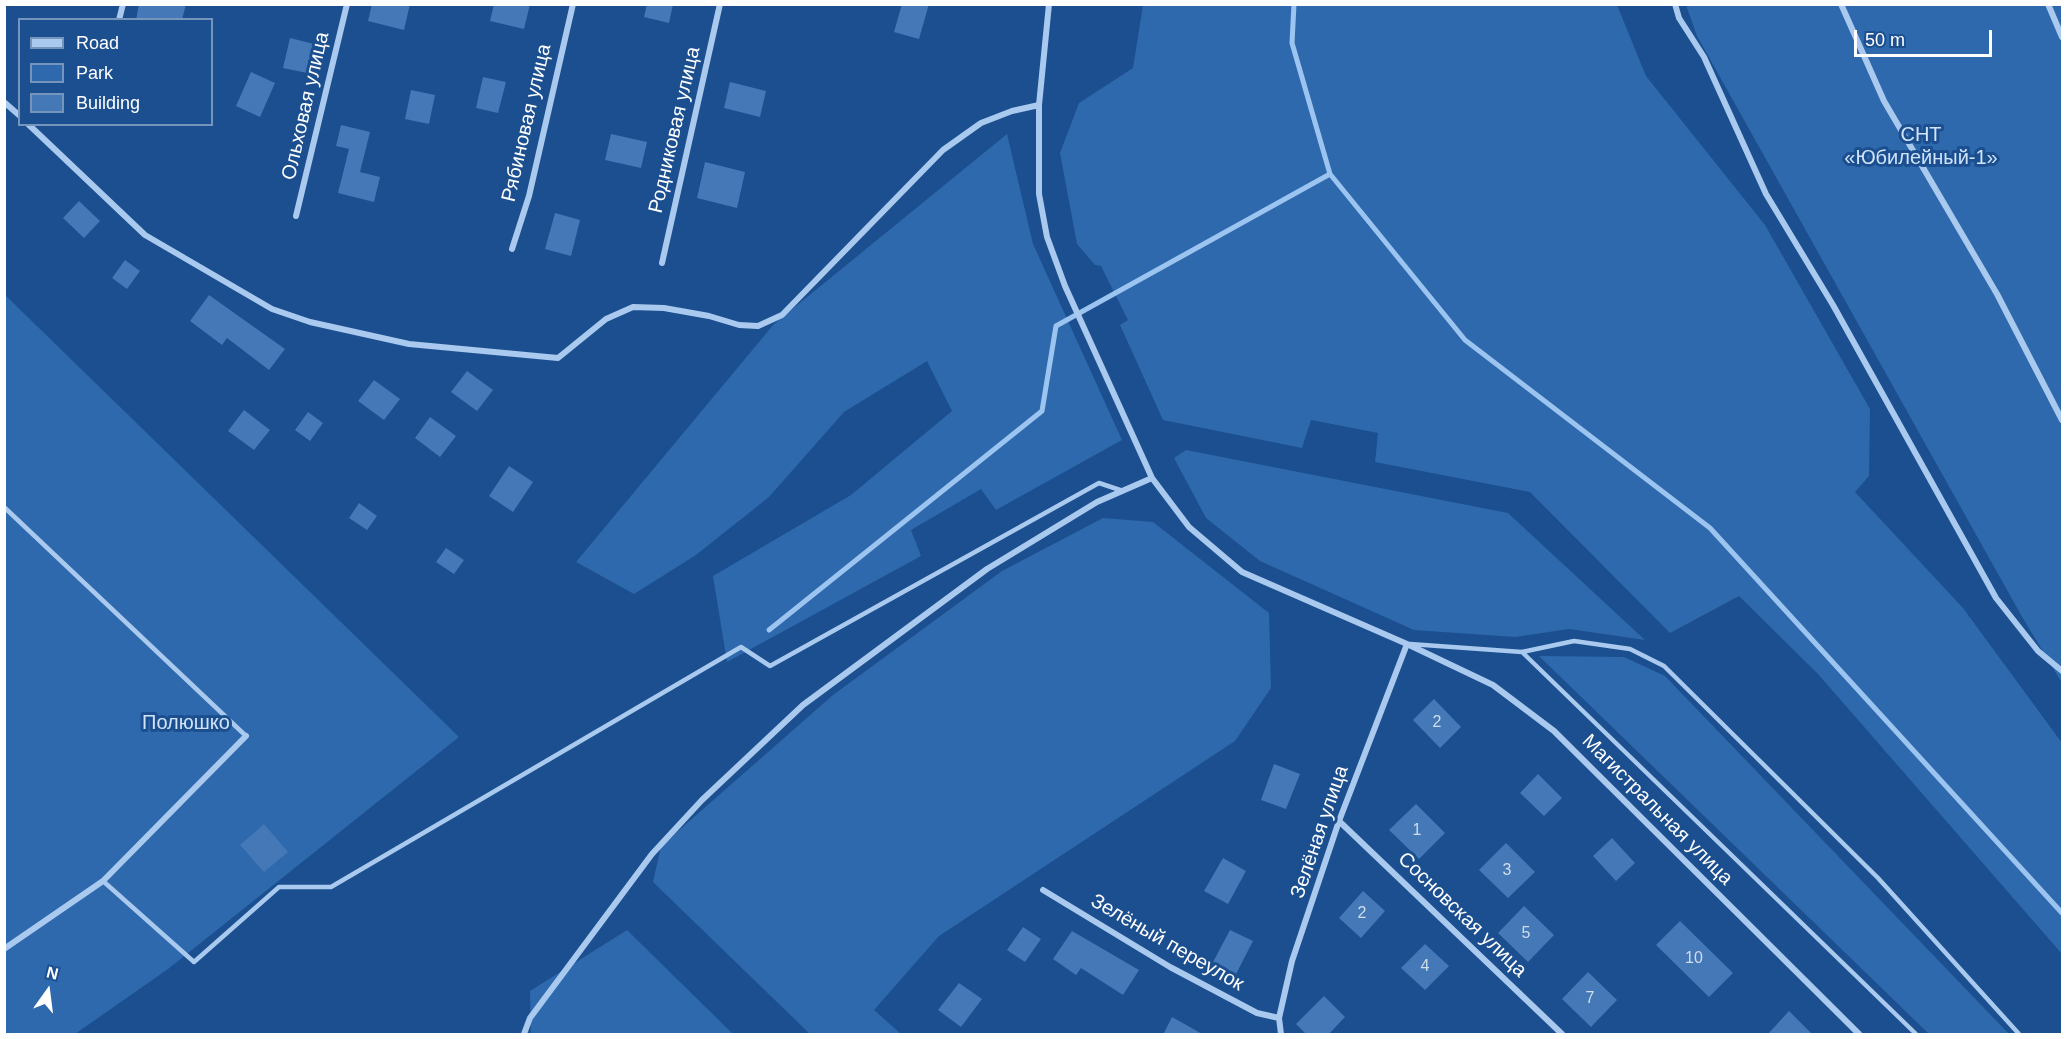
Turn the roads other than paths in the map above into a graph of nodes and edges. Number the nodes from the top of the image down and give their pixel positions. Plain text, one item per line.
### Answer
1 (347, 4) edge
2 (573, 4) edge
3 (720, 4) edge
4 (1049, 4) edge
5 (1675, 4) edge
6 (1841, 4) edge
7 (2048, 4) edge
8 (2062, 37) edge
9 (4, 102) edge
10 (1039, 105) junction
11 (18, 114) edge
12 (30, 126) edge
13 (296, 216) dead end
14 (512, 249) dead end
15 (662, 263) dead end
16 (2062, 420) edge
17 (1152, 478) junction
18 (1123, 491) junction
19 (4, 507) edge
20 (1407, 644) junction
21 (1522, 651) junction
22 (2062, 671) edge
23 (246, 736) joint
24 (1339, 821) junction
25 (103, 881) junction
26 (1043, 890) dead end
27 (4, 949) edge
28 (1279, 1018) junction
29 (524, 1035) edge
30 (1281, 1035) edge
31 (1562, 1035) edge
32 (1859, 1035) edge
33 (1916, 1035) edge
34 (2019, 1035) edge

1 - 13 street, Ольховая улица
2 - 14 street, Рябиновая улица
3 - 15 street, Родниковая улица
4 - 10 street, Магистральная улица
5 - 22 street
6 - 16 street
7 - 8 street
9 - 11 street
10 - 12 street
10 - 17 street, Магистральная улица
17 - 18 street
17 - 20 street, Магистральная улица
18 - 25 lane
18 - 29 street
19 - 23 lane
20 - 21 lane
20 - 24 street, Зелёная улица
20 - 32 street, Магистральная улица
21 - 33 lane
21 - 34 lane
23 - 25 street
24 - 28 street, Зелёная улица
24 - 31 street, Сосновская улица
25 - 27 street
26 - 28 street, Зелёный переулок
28 - 30 street, Зелёная улица

